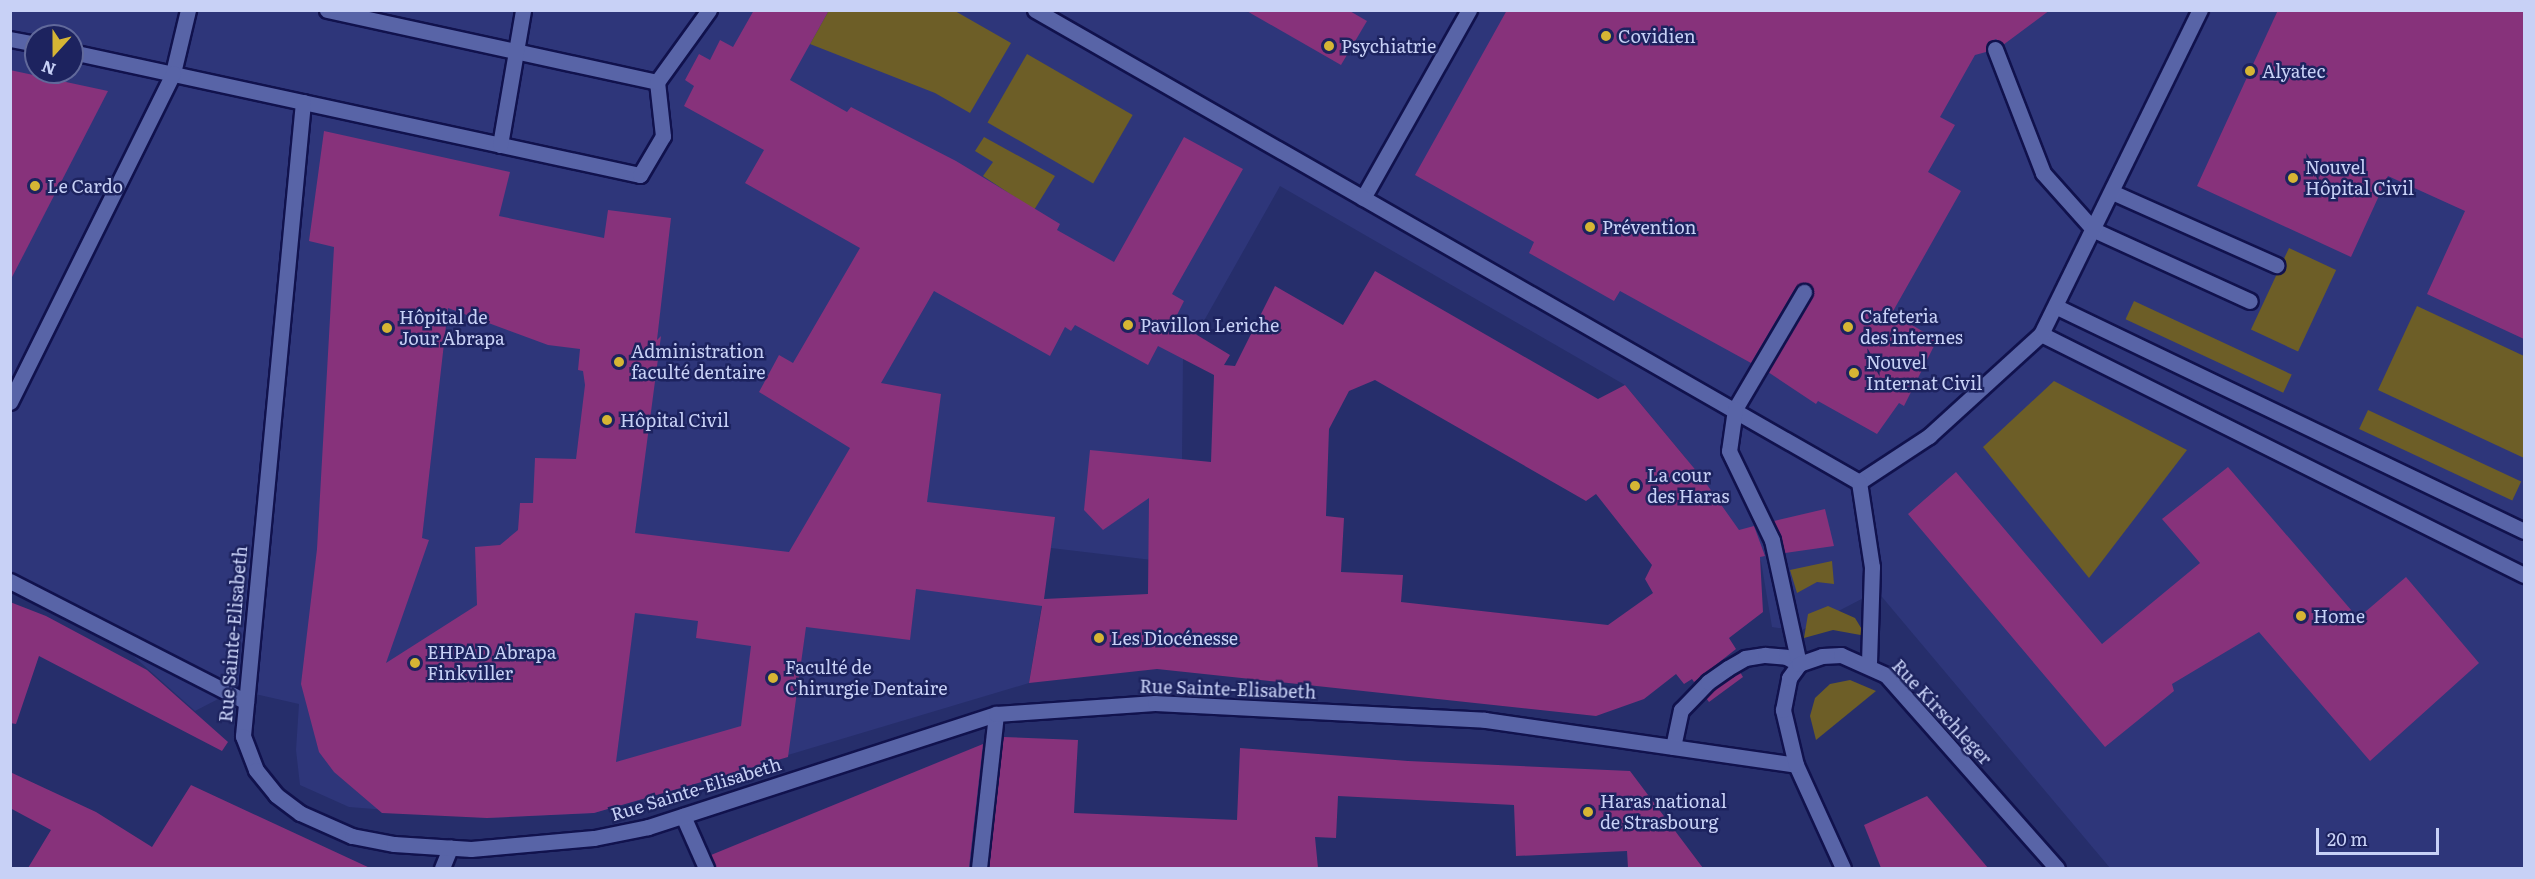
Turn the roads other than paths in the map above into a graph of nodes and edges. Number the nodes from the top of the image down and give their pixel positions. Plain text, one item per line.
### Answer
1 (188, 10) edge
2 (327, 10) edge
3 (523, 10) edge
4 (709, 10) edge
5 (1035, 10) edge
6 (1469, 10) edge
7 (2200, 10) edge
8 (1995, 49) dead end
9 (515, 53) junction
10 (84, 54) edge
11 (173, 73) junction
12 (657, 82) junction
13 (303, 102) junction
14 (500, 145) junction
15 (2112, 192) junction
16 (1363, 198) junction
17 (2094, 230) junction
18 (2276, 265) dead end
19 (1804, 292) dead end
20 (2250, 301) dead end
21 (2057, 307) junction
22 (2042, 333) junction
23 (10, 402) edge
24 (1735, 409) junction
25 (1859, 482) junction
26 (2524, 531) edge
27 (2524, 575) edge
28 (10, 581) edge
29 (1799, 664) junction
30 (1869, 664) junction
31 (246, 702) junction
32 (996, 714) junction
33 (1672, 747) junction
34 (1796, 765) junction
35 (683, 816) junction
36 (450, 848) junction
37 (442, 868) edge
38 (706, 868) edge
39 (980, 868) edge
40 (1842, 868) edge
41 (2057, 868) edge

1 - 11 street
2 - 9 street
3 - 9 street
4 - 12 street
5 - 16 street
6 - 16 street
7 - 15 street
8 - 17 street
9 - 12 street
9 - 14 street
10 - 11 street
11 - 13 street
11 - 23 street
12 - 14 street
13 - 14 street
13 - 31 street, Rue Sainte-Elisabeth
15 - 17 street
15 - 18 street
16 - 24 street
17 - 20 street
17 - 21 street
19 - 24 street
21 - 22 street
21 - 26 street
22 - 25 street
22 - 27 street
24 - 25 street
24 - 29 street
25 - 30 street
28 - 31 street
29 - 30 street, Rue Kirschleger
29 - 33 street
29 - 34 street
30 - 41 street, Rue Kirschleger
31 - 36 street, Rue Sainte-Elisabeth
32 - 33 street, Rue Sainte-Elisabeth
32 - 35 street, Rue Sainte-Elisabeth
32 - 39 street
33 - 34 street, Rue Sainte-Elisabeth
34 - 40 street
35 - 36 street, Rue Sainte-Elisabeth
35 - 38 street
36 - 37 street

